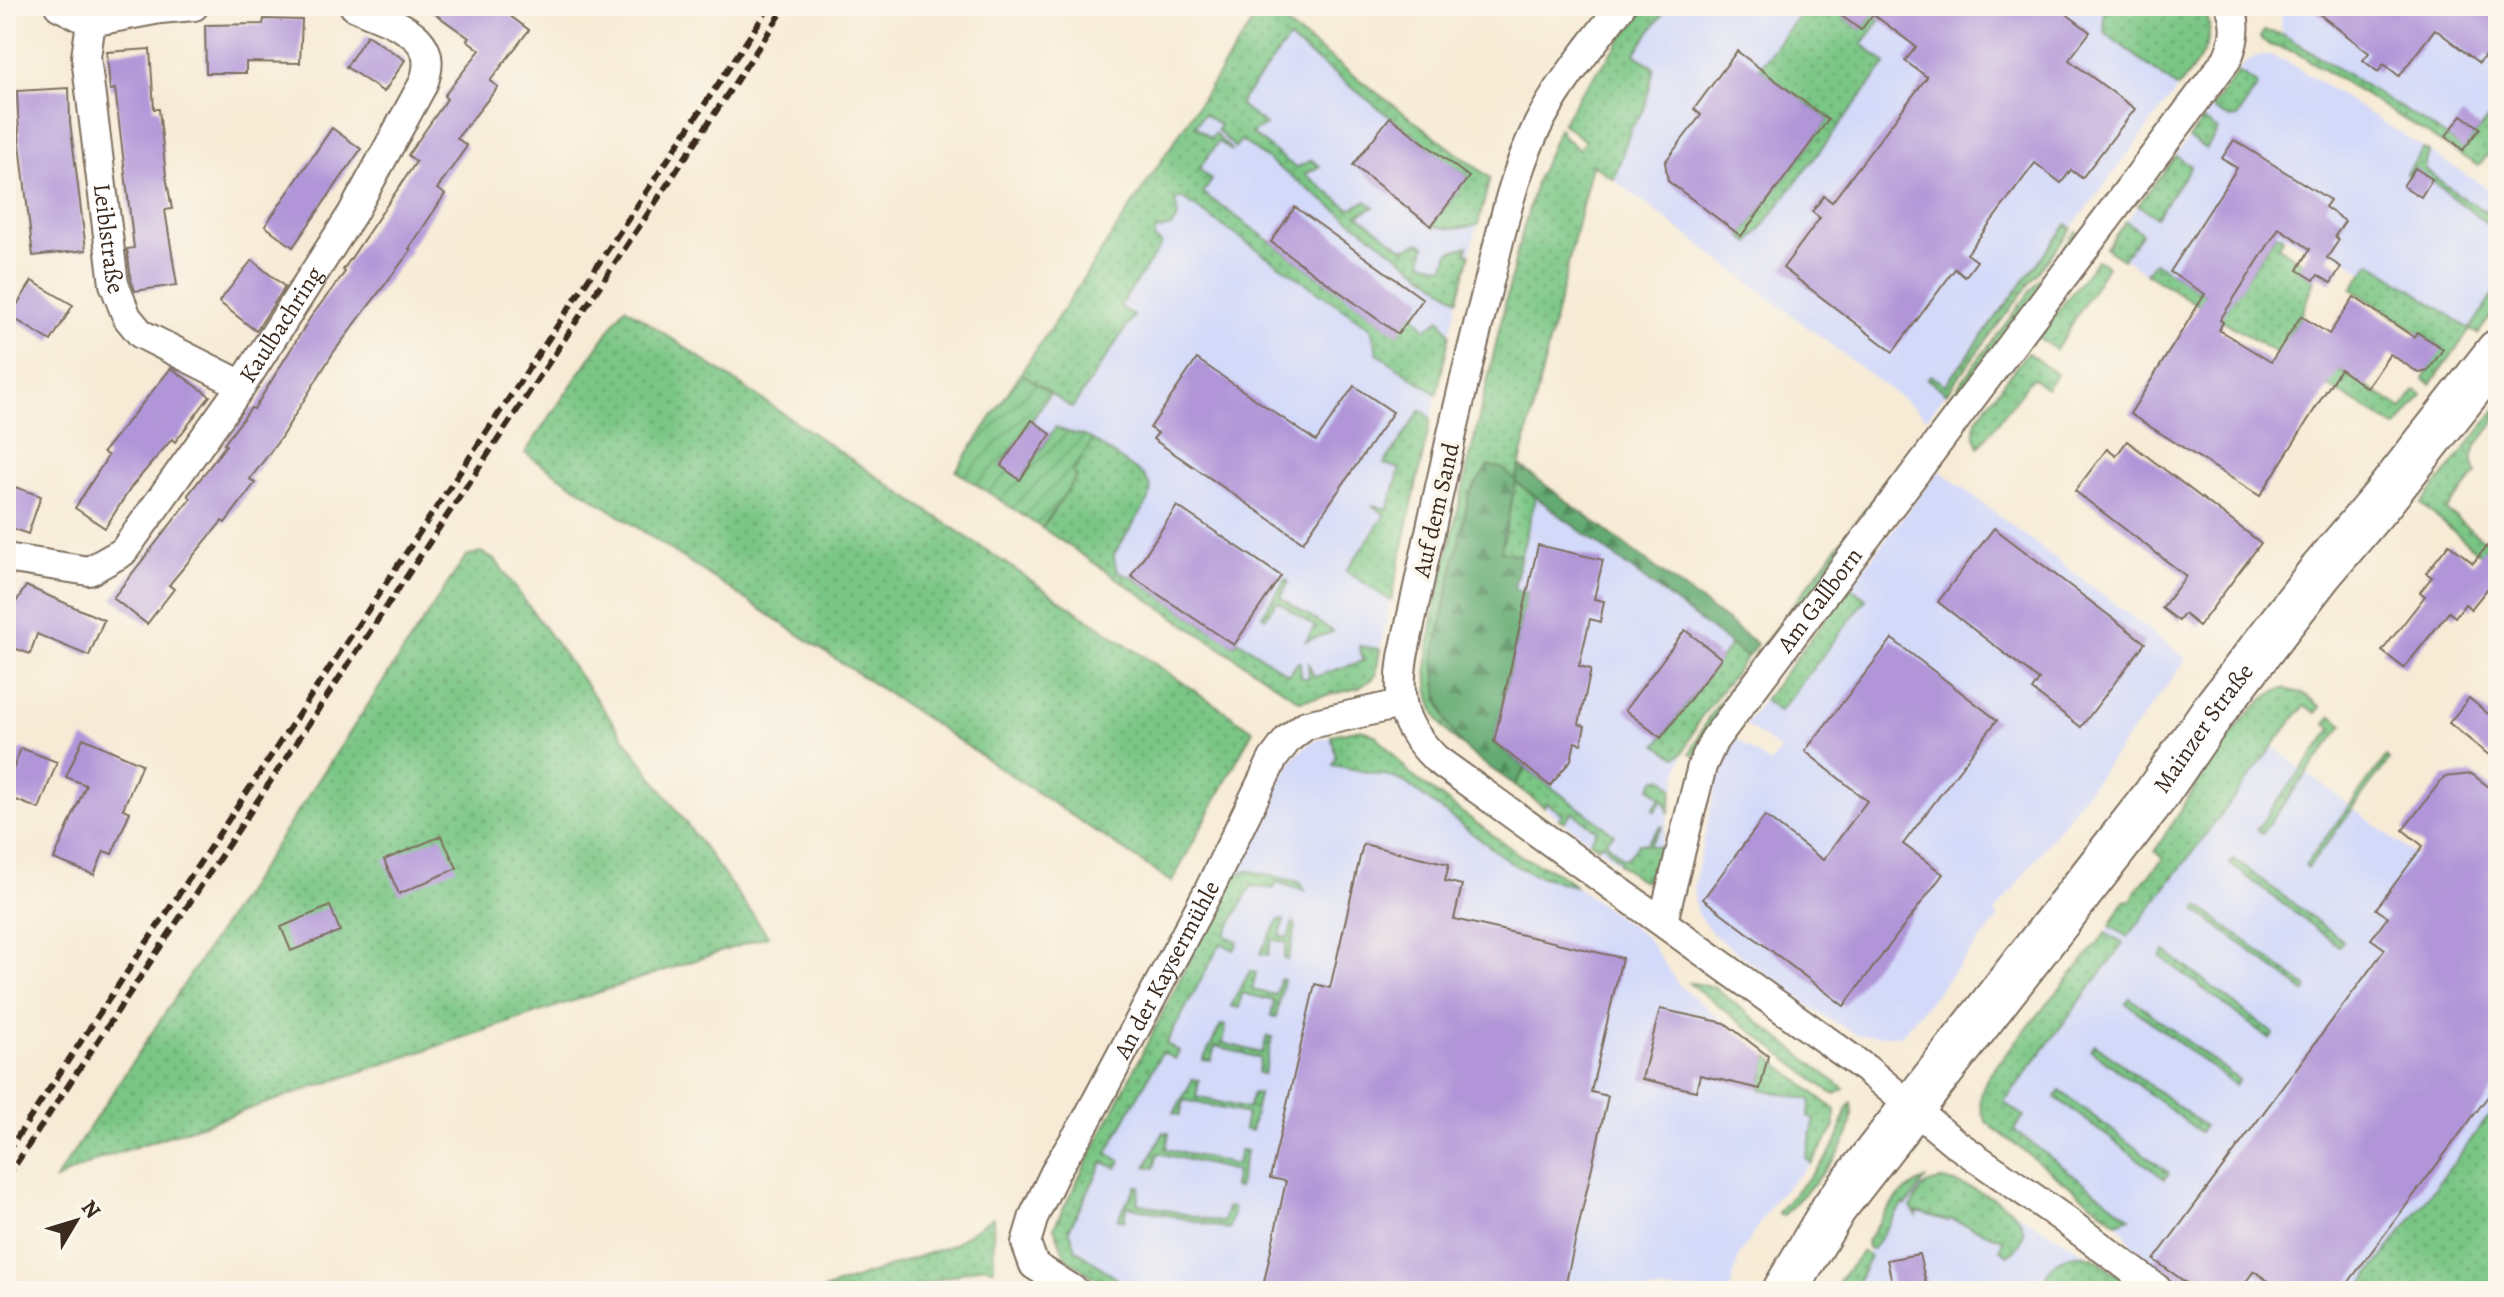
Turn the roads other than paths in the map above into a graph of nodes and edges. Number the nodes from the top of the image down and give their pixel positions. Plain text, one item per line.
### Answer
1 (59, 6) edge
2 (194, 6) edge
3 (354, 6) edge
4 (1621, 6) edge
5 (2230, 6) edge
6 (91, 22) junction
7 (2498, 352) edge
8 (242, 385) junction
9 (6, 558) edge
10 (1401, 704) junction
11 (1663, 921) junction
12 (1913, 1107) junction
13 (1075, 1291) edge
14 (1785, 1291) edge
15 (2160, 1291) edge

1 - 6 street
2 - 6 street
3 - 8 street, Kaulbachring
4 - 10 street, Auf dem Sand
5 - 11 street, Am Gallborn
6 - 8 street, Leiblstraße
7 - 12 main road, Mainzer Straße
8 - 9 street, Kaulbachring
10 - 11 street, Auf dem Sand
10 - 13 street, An der Kaysermühle
11 - 12 street
12 - 14 main road, Mainzer Straße
12 - 15 street

